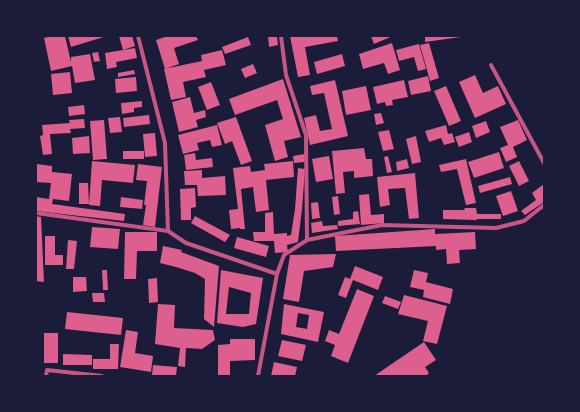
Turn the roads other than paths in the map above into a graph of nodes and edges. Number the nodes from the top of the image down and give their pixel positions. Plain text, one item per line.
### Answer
1 (138, 36) edge
2 (281, 36) edge
3 (491, 65) dead end
4 (544, 164) edge
5 (544, 205) edge
6 (36, 213) edge
7 (168, 231) junction
8 (307, 240) junction
9 (277, 274) junction
10 (46, 376) edge
11 (102, 376) edge
12 (258, 376) edge

1 - 7 street
2 - 8 street
3 - 4 street
5 - 8 street
6 - 7 street
7 - 9 street
8 - 9 street
9 - 12 street
10 - 11 street

